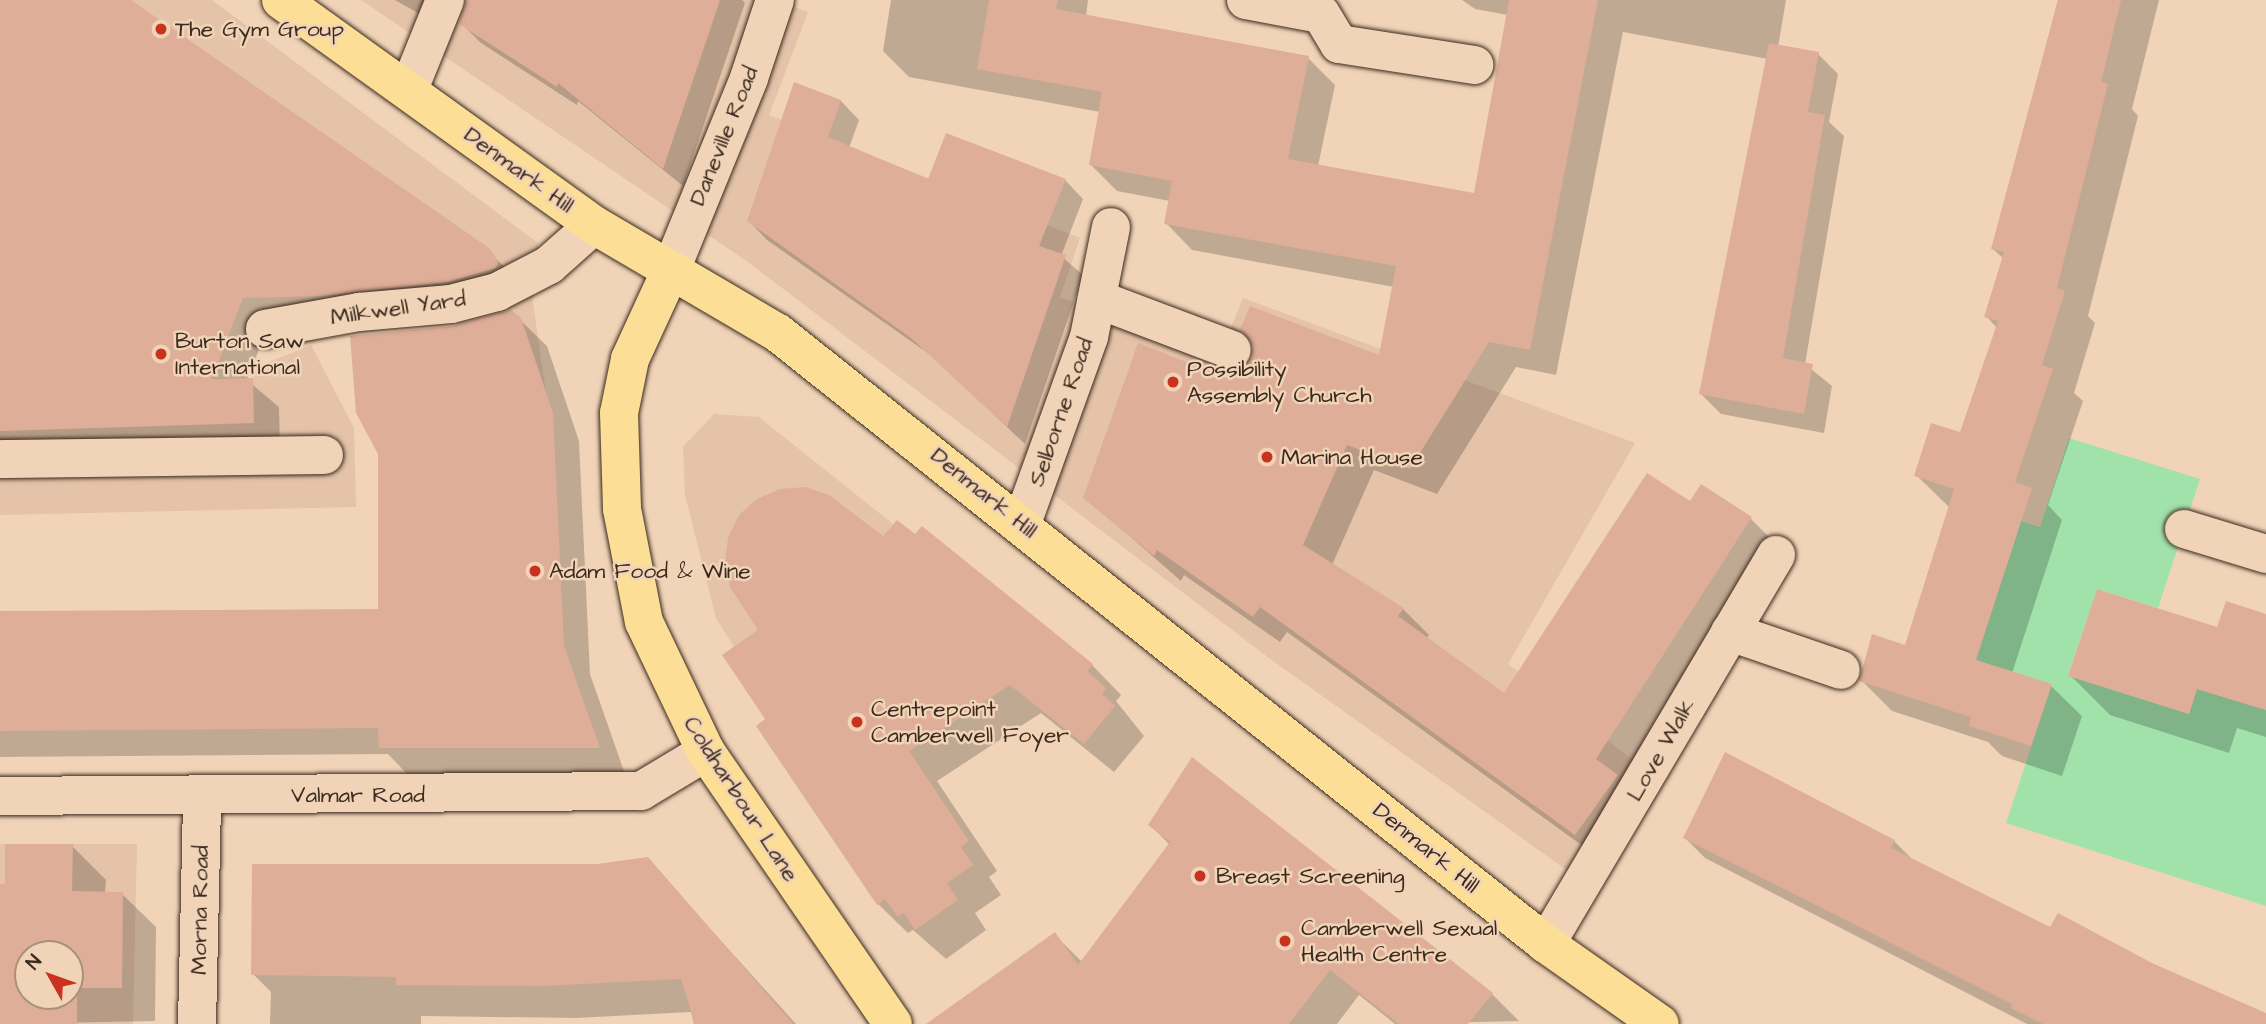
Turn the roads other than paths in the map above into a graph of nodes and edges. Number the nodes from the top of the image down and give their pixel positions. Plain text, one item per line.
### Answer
1 (281, 0) edge
2 (445, 0) edge
3 (775, 0) edge
4 (1246, 0) edge
5 (1474, 65) dead end
6 (409, 89) junction
7 (594, 225) junction
8 (1111, 227) dead end
9 (670, 272) junction
10 (1097, 299) junction
11 (265, 329) dead end
12 (1232, 350) dead end
13 (324, 455) dead end
14 (0, 460) edge
15 (1021, 523) junction
16 (2184, 529) dead end
17 (2266, 554) edge
18 (1776, 555) dead end
19 (1730, 632) junction
20 (1841, 670) dead end
21 (706, 752) junction
22 (0, 796) edge
23 (202, 796) junction
24 (1546, 944) junction
25 (197, 1024) edge
26 (893, 1024) edge
27 (1660, 1024) edge

1 - 6 main road, Denmark Hill
2 - 6 street
3 - 9 street, Daneville Road
4 - 5 street
6 - 7 main road, Denmark Hill
7 - 9 main road, Denmark Hill
7 - 11 street, Milkwell Yard
8 - 10 street, Selborne Road
9 - 15 main road, Denmark Hill
9 - 21 main road, Coldharbour Lane
10 - 12 street
10 - 15 street, Selborne Road
13 - 14 street
15 - 24 main road, Denmark Hill
16 - 17 street
18 - 19 street, Love Walk
19 - 20 street
19 - 24 street, Love Walk
21 - 23 street, Valmar Road
21 - 26 main road, Coldharbour Lane
22 - 23 street, Valmar Road
23 - 25 street, Morna Road
24 - 27 main road, Denmark Hill

